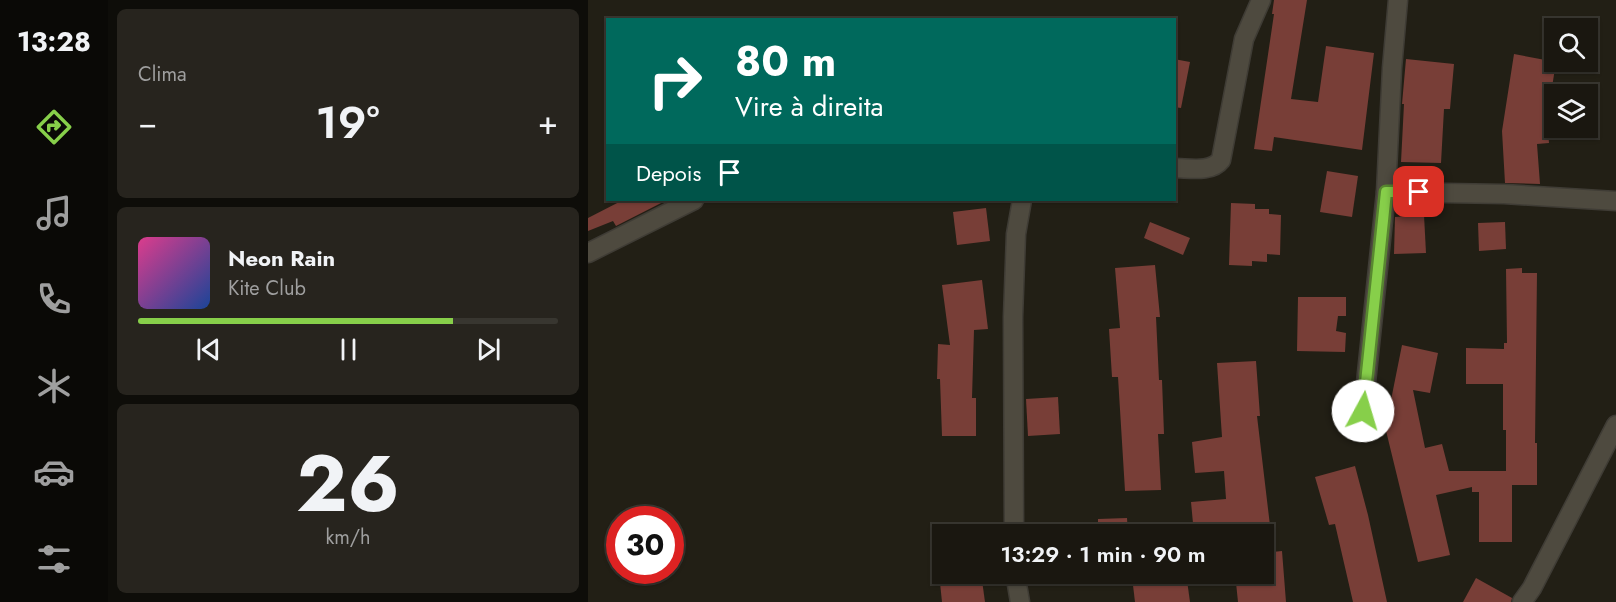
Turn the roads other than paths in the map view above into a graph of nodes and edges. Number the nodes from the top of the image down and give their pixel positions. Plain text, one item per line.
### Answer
1 (1261, 0) edge
2 (1398, 0) edge
3 (1176, 168) edge
4 (1386, 192) junction
5 (692, 201) edge
6 (1022, 201) edge
7 (1616, 201) edge
8 (588, 253) edge
9 (1363, 411) dead end
10 (1616, 425) edge
11 (1014, 524) edge
12 (1017, 584) edge
13 (1020, 602) edge
14 (1522, 602) edge

1 - 3 street
2 - 4 street
4 - 7 street
4 - 9 street
5 - 8 street
6 - 11 street
10 - 14 street
12 - 13 street

